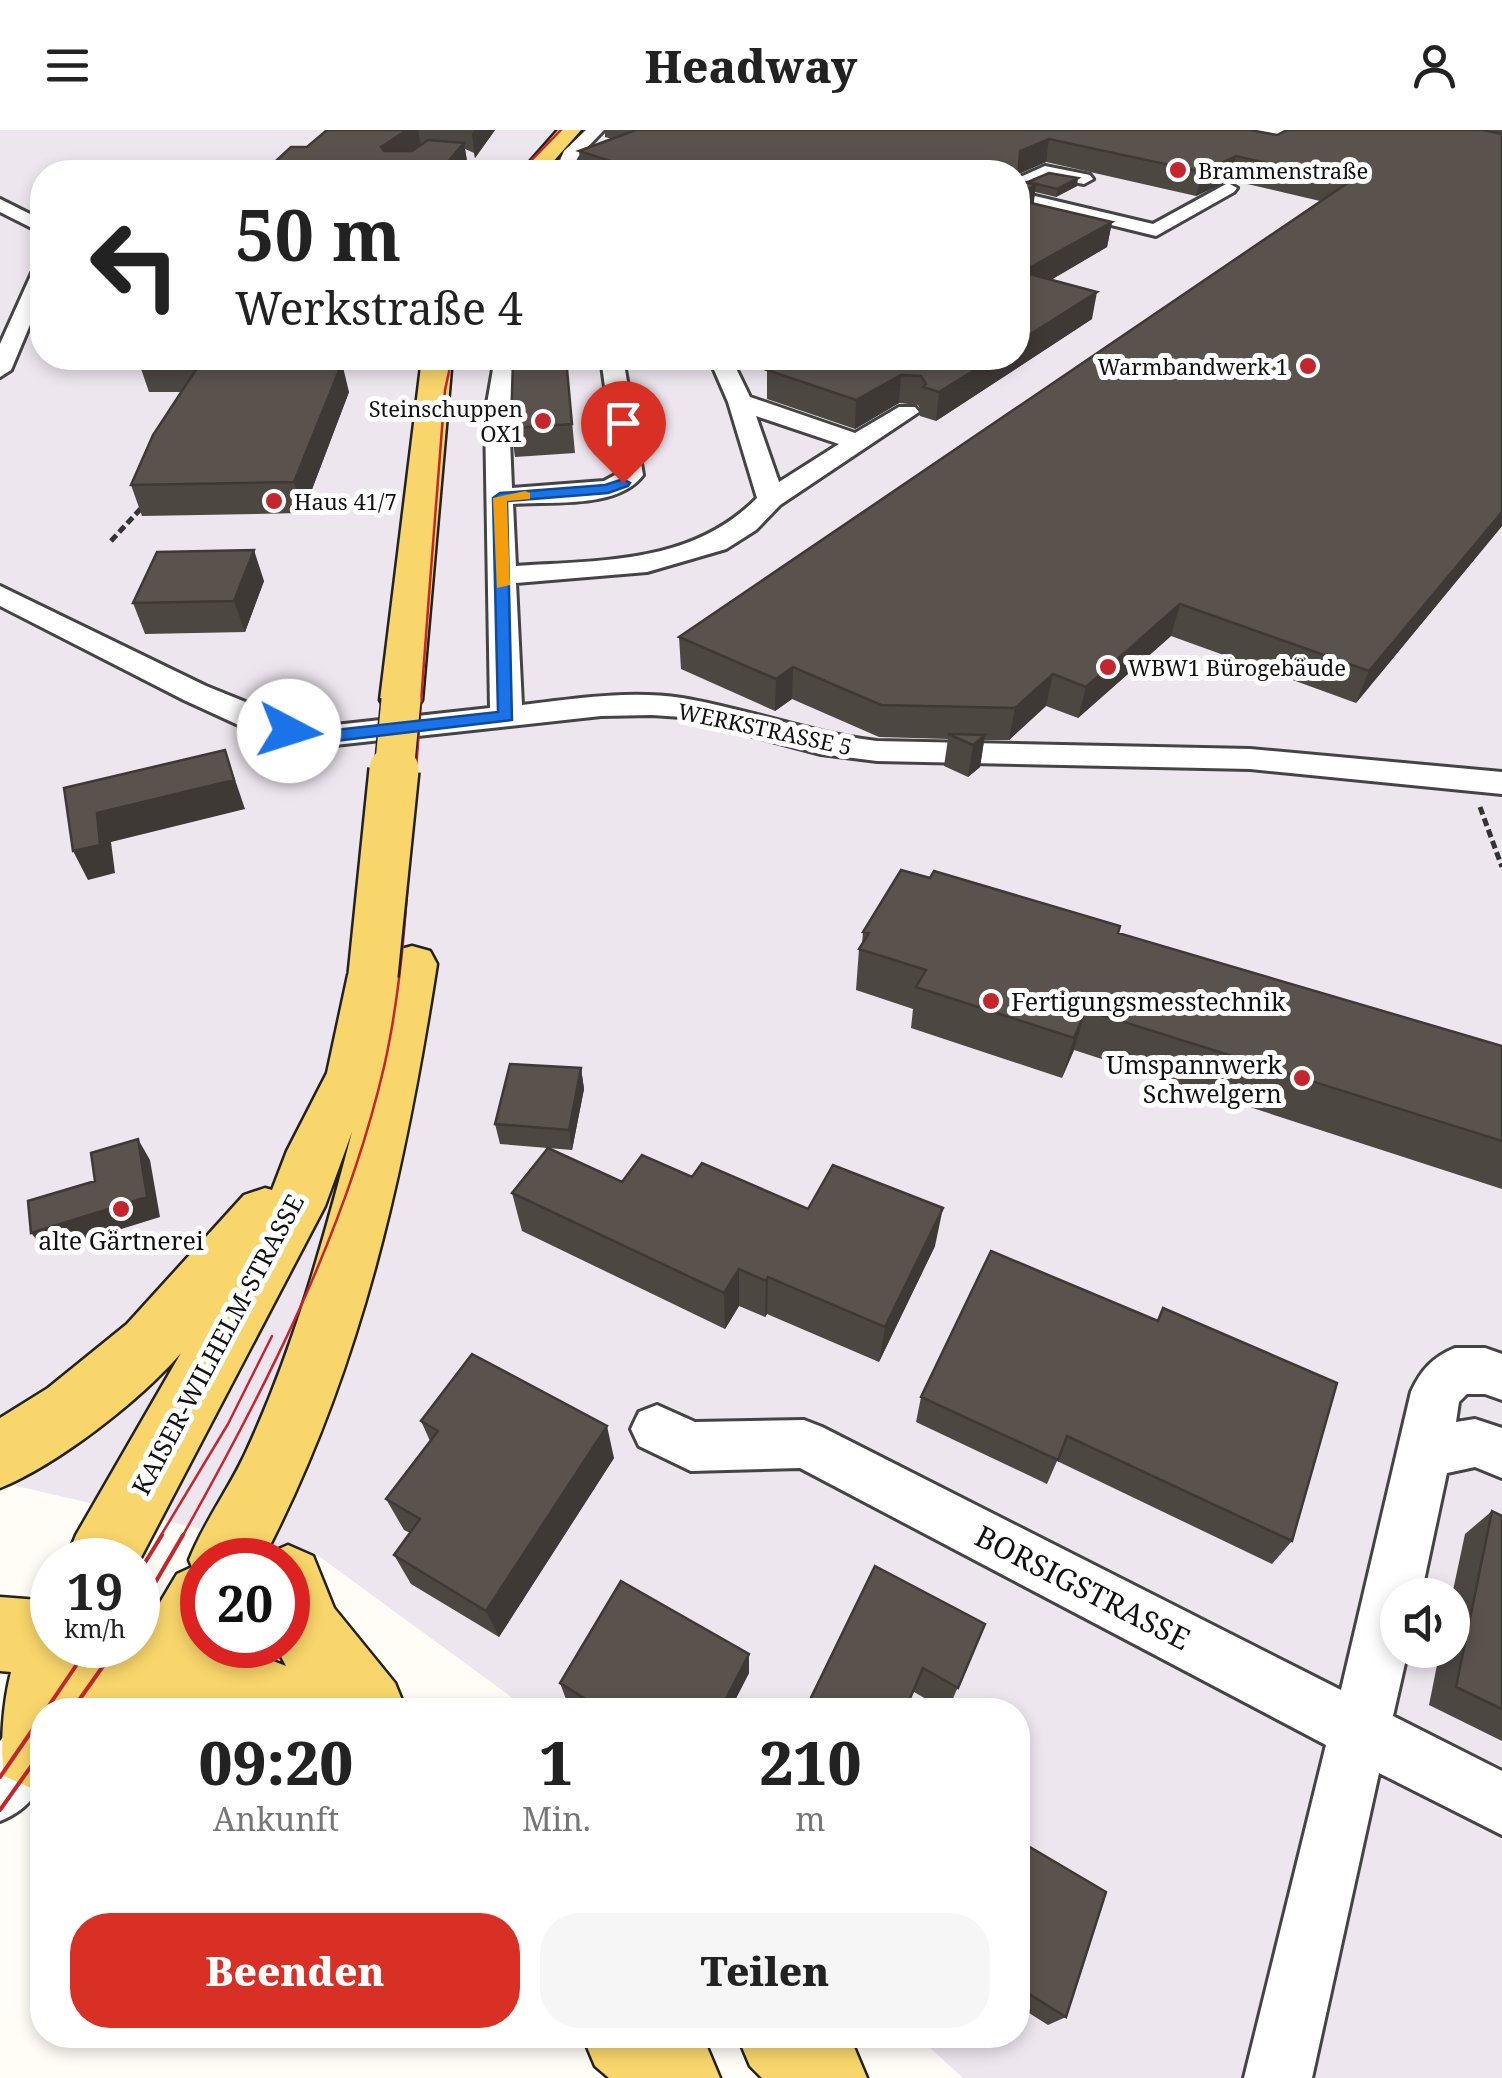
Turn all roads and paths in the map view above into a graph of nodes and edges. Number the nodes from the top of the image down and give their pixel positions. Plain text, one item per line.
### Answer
1 (541, 130) edge
2 (570, 130) edge
3 (596, 130) edge
4 (1244, 132) edge
5 (1356, 133) edge
6 (517, 160) edge
7 (543, 160) edge
8 (568, 160) edge
9 (1030, 178) edge
10 (1084, 179) dead end
11 (1228, 188) edge
12 (1030, 201) edge
13 (0, 205) edge
14 (30, 221) edge
15 (30, 301) edge
16 (0, 370) edge
17 (436, 370) edge
18 (457, 370) edge
19 (504, 370) edge
20 (614, 370) edge
21 (725, 370) edge
22 (740, 402) junction
23 (907, 412) dead end
24 (858, 442) junction
25 (500, 498) junction
26 (770, 499) junction
27 (153, 501) edge
28 (111, 541) dead end
29 (502, 575) junction
30 (0, 595) edge
31 (416, 697) junction
32 (506, 716) junction
33 (1491, 794) edge
34 (1502, 867) edge
35 (393, 970) junction
36 (315, 1150) junction
37 (1502, 1377) edge
38 (657, 1429) dead end
39 (1425, 1452) junction
40 (1502, 1453) edge
41 (0, 1456) edge
42 (270, 1474) junction
43 (112, 1538) edge
44 (236, 1538) edge
45 (280, 1538) edge
46 (180, 1616) edge
47 (160, 1633) edge
48 (0, 1634) edge
49 (310, 1635) edge
50 (30, 1639) edge
51 (160, 1663) edge
52 (46, 1668) edge
53 (136, 1668) edge
54 (38, 1698) edge
55 (122, 1698) edge
56 (272, 1698) edge
57 (358, 1698) edge
58 (30, 1729) edge
59 (1362, 1730) junction
60 (23, 1756) edge
61 (1502, 1804) edge
62 (1294, 1997) junction
63 (641, 2048) edge
64 (794, 2048) edge
65 (676, 2078) edge
66 (823, 2078) edge
67 (1256, 2078) edge
68 (1278, 2078) edge

1 - 6 main road
2 - 7 main road
3 - 8 street
4 - 5 street
9 - 10 street
11 - 12 street
13 - 14 street
15 - 16 street
17 - 31 main road, KAISER-WILHELM-STRASSE
18 - 31 main road, KAISER-WILHELM-STRASSE
19 - 25 street
20 - 25 street
21 - 22 street
22 - 24 street
22 - 26 street
23 - 24 street
24 - 26 street
25 - 29 street
26 - 29 street
27 - 28 path
29 - 32 street
30 - 32 street, WERKSTRASSE 5
31 - 35 main road, KAISER-WILHELM-STRASSE, bridge
32 - 33 street, WERKSTRASSE 5
33 - 34 path
35 - 36 main road, KAISER-WILHELM-STRASSE
35 - 42 main road, KAISER-WILHELM-STRASSE
36 - 41 main road
36 - 43 main road, KAISER-WILHELM-STRASSE
37 - 39 street
38 - 59 street, BORSIGSTRASSE
39 - 40 street
39 - 59 street
42 - 44 main road, KAISER-WILHELM-STRASSE
42 - 45 main road
46 - 47 main road
48 - 50 main road
49 - 57 main road
51 - 56 main road
52 - 54 main road
53 - 55 main road
58 - 60 main road
59 - 61 street, BORSIGSTRASSE
59 - 62 street
62 - 67 street
62 - 68 street
63 - 65 main road
64 - 66 main road

